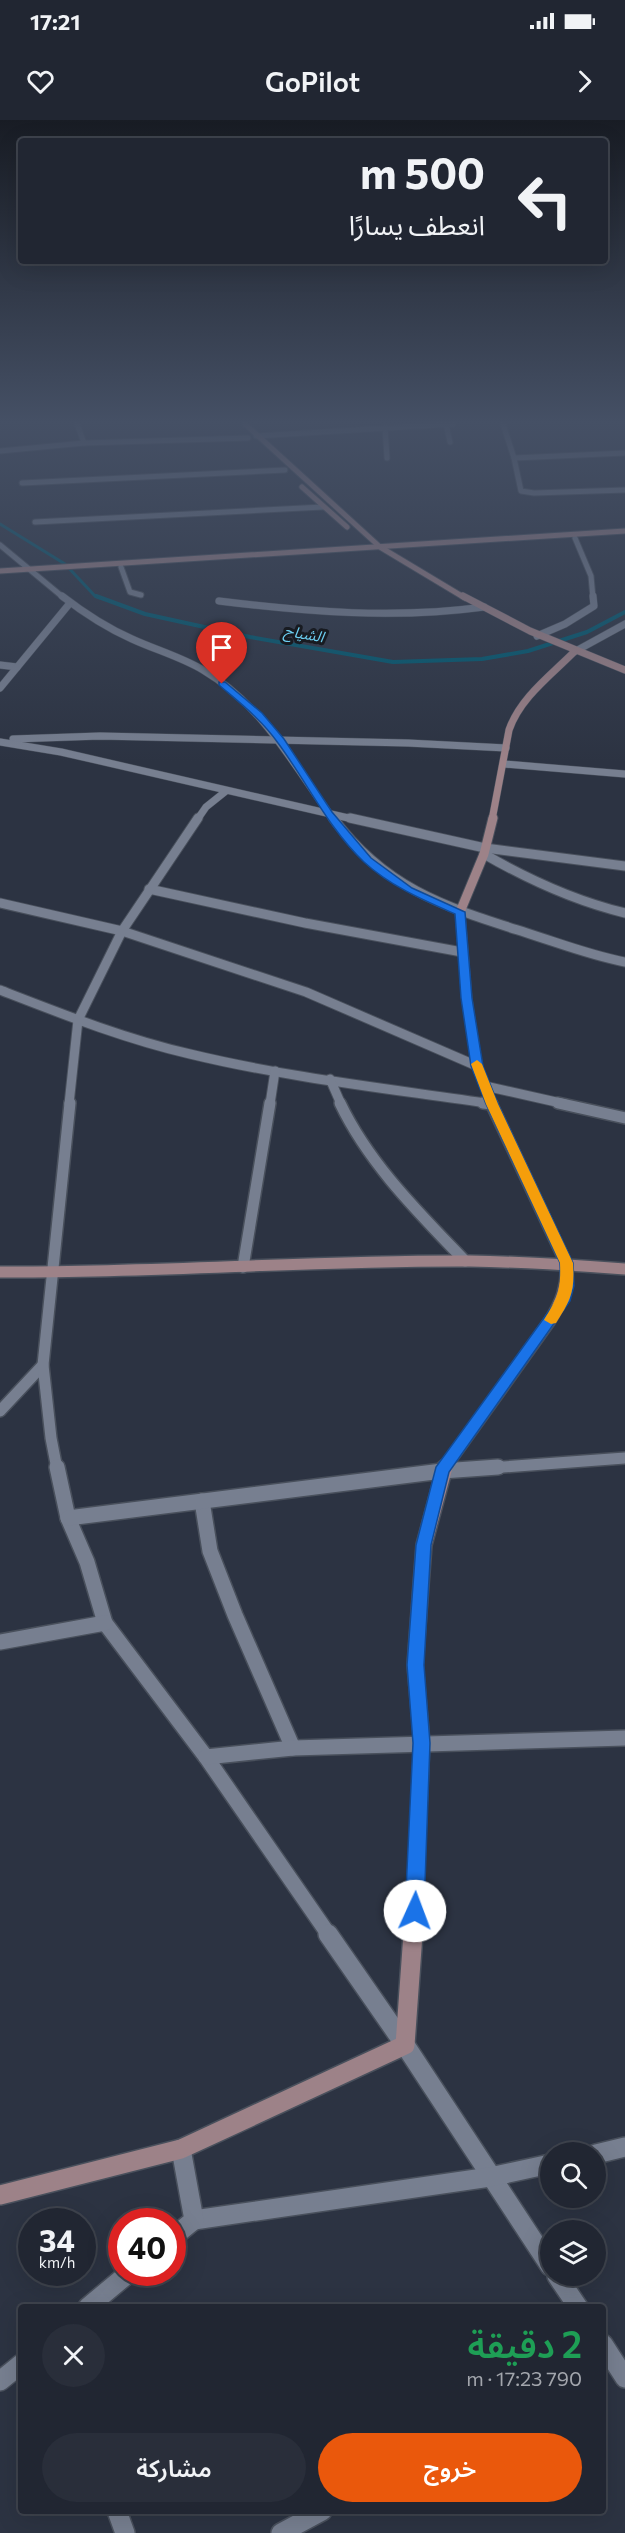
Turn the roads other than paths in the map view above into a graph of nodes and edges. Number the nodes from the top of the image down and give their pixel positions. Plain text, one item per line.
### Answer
1 (357, 537) edge
2 (370, 537) edge
3 (567, 537) edge
4 (589, 537) edge
5 (575, 538) junction
6 (0, 545) edge
7 (383, 548) junction
8 (371, 549) junction
9 (121, 567) junction
10 (80, 568) junction
11 (30, 570) junction
12 (0, 573) edge
13 (141, 595) dead end
14 (219, 601) dead end
15 (70, 603) junction
16 (484, 607) junction
17 (473, 609) junction
18 (490, 612) junction
19 (625, 624) edge
20 (603, 635) junction
21 (625, 636) edge
22 (540, 637) junction
23 (570, 650) junction
24 (0, 665) edge
25 (16, 667) junction
26 (625, 670) edge
27 (0, 688) edge
28 (0, 741) edge
29 (281, 741) junction
30 (506, 748) junction
31 (504, 764) junction
32 (625, 774) edge
33 (226, 791) junction
34 (329, 814) junction
35 (484, 851) junction
36 (625, 866) edge
37 (149, 889) junction
38 (0, 903) edge
39 (460, 912) junction
40 (625, 913) edge
41 (122, 931) junction
42 (462, 952) junction
43 (625, 962) edge
44 (0, 990) edge
45 (78, 1020) junction
46 (477, 1066) junction
47 (275, 1071) junction
48 (330, 1079) junction
49 (485, 1086) junction
50 (492, 1104) junction
51 (625, 1118) edge
52 (465, 1262) junction
53 (566, 1263) junction
54 (243, 1267) junction
55 (625, 1269) edge
56 (0, 1272) edge
57 (51, 1273) junction
58 (43, 1365) junction
59 (0, 1411) edge
60 (625, 1458) edge
61 (442, 1471) junction
62 (202, 1501) junction
63 (68, 1518) junction
64 (105, 1623) junction
65 (0, 1642) edge
66 (625, 1738) edge
67 (422, 1743) junction
68 (293, 1749) junction
69 (206, 1757) junction
70 (405, 2045) junction
71 (625, 2147) edge
72 (180, 2149) junction
73 (606, 2152) edge
74 (540, 2166) edge
75 (490, 2177) junction
76 (0, 2195) edge
77 (194, 2220) junction
78 (186, 2227) edge
79 (540, 2251) edge
80 (113, 2286) edge
81 (564, 2286) edge
82 (92, 2304) edge
83 (576, 2304) edge
84 (606, 2350) edge
85 (18, 2367) edge
86 (625, 2378) edge
87 (0, 2382) edge
88 (118, 2514) edge
89 (316, 2514) edge
90 (125, 2533) edge
91 (281, 2533) edge

1 - 8 main road
2 - 7 main road
3 - 7 main road
4 - 5 main road
5 - 7 main road
5 - 22 street
6 - 11 street
7 - 8 main road
7 - 16 main road
8 - 9 main road
8 - 10 main road
8 - 17 main road
9 - 10 main road
9 - 13 street
10 - 11 main road
11 - 12 main road
11 - 15 street
14 - 17 street
15 - 25 street
15 - 29 street
16 - 17 street
16 - 18 main road
17 - 18 main road
18 - 22 main road
19 - 20 street
20 - 21 street
20 - 23 street
22 - 23 main road
23 - 26 main road
23 - 30 main road
24 - 25 street
25 - 27 street
28 - 29 street
28 - 33 street
29 - 30 street
29 - 34 street
30 - 31 main road
31 - 32 street
31 - 35 main road
33 - 34 street
33 - 37 street
34 - 35 street
34 - 39 street
35 - 36 street
35 - 39 main road
35 - 40 street
37 - 41 street
37 - 42 street
38 - 41 street
39 - 42 main road
39 - 43 street
41 - 45 street
41 - 46 street
42 - 46 main road
44 - 45 street
45 - 47 street
45 - 57 street
46 - 49 main road
47 - 48 street
47 - 54 street
48 - 50 street
48 - 52 street
49 - 50 main road
49 - 51 street
50 - 53 main road
52 - 53 main road
52 - 54 main road
53 - 55 main road
53 - 61 main road
54 - 57 main road
56 - 57 main road
57 - 58 street
58 - 59 street
58 - 63 street
60 - 61 street
61 - 62 street
61 - 67 main road
62 - 63 street
62 - 68 street
63 - 64 street
64 - 65 street
64 - 69 street
66 - 67 street
67 - 68 street
67 - 70 main road
68 - 69 street
69 - 70 street
70 - 72 main road
70 - 75 street
71 - 73 street
72 - 76 main road
72 - 77 street
74 - 75 street
75 - 77 street
75 - 79 street
77 - 78 street
80 - 82 street
81 - 83 street
84 - 86 street
85 - 87 street
88 - 90 street
89 - 91 street

